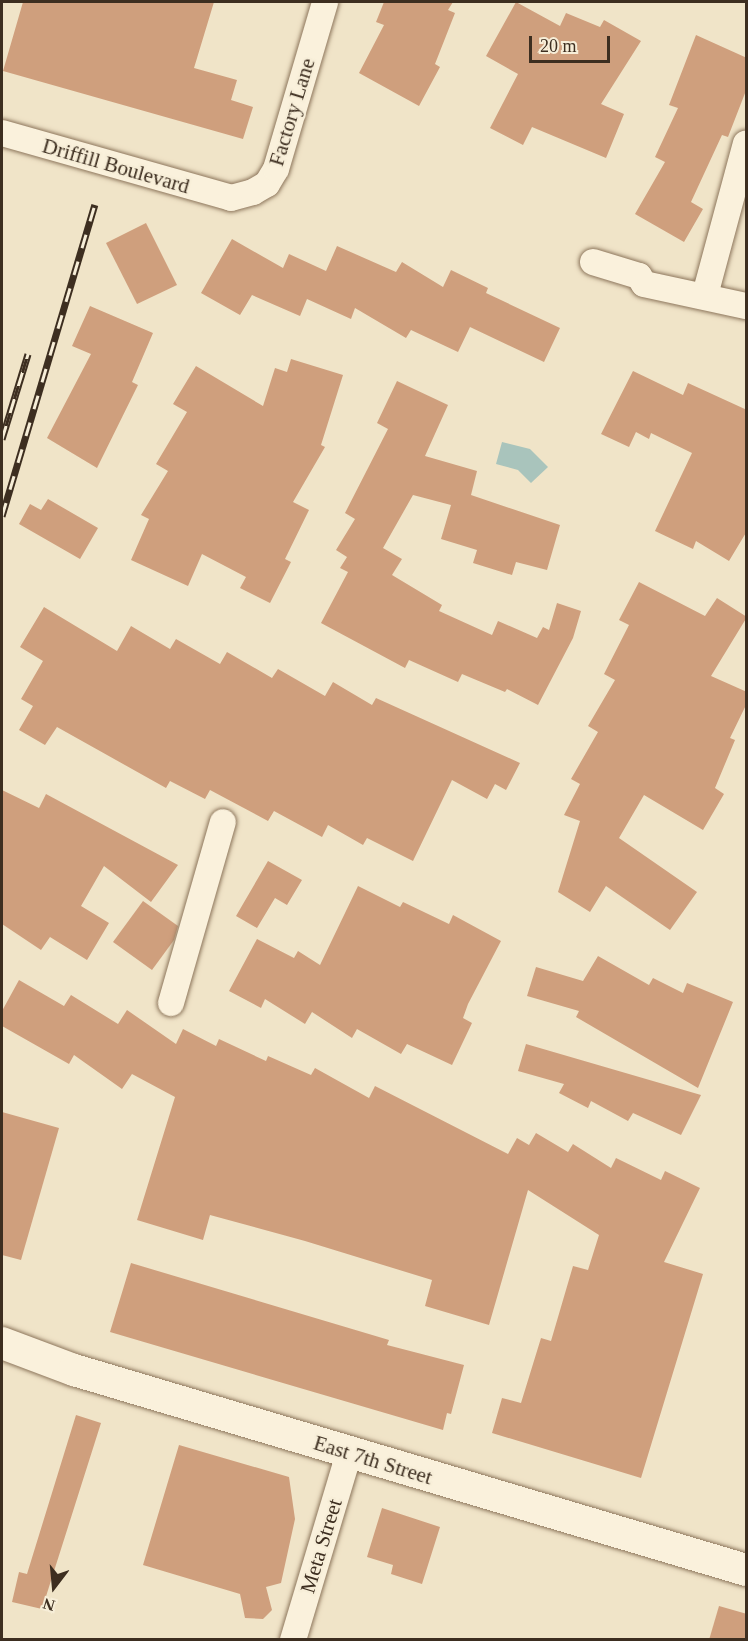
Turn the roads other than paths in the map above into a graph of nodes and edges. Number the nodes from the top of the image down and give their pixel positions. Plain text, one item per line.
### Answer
1 (325, 2) edge
2 (2, 134) edge
3 (747, 143) edge
4 (231, 198) joint
5 (593, 262) dead end
6 (705, 295) junction
7 (747, 306) edge
8 (223, 822) dead end
9 (171, 1003) dead end
10 (2, 1344) edge
11 (349, 1453) junction
12 (747, 1570) edge
13 (293, 1640) edge

1 - 4 street, Factory Lane
2 - 4 street, Driffill Boulevard
3 - 6 street
5 - 6 street
6 - 7 street
8 - 9 street
10 - 11 street, East 7th Street
11 - 12 street, East 7th Street
11 - 13 street, Meta Street

